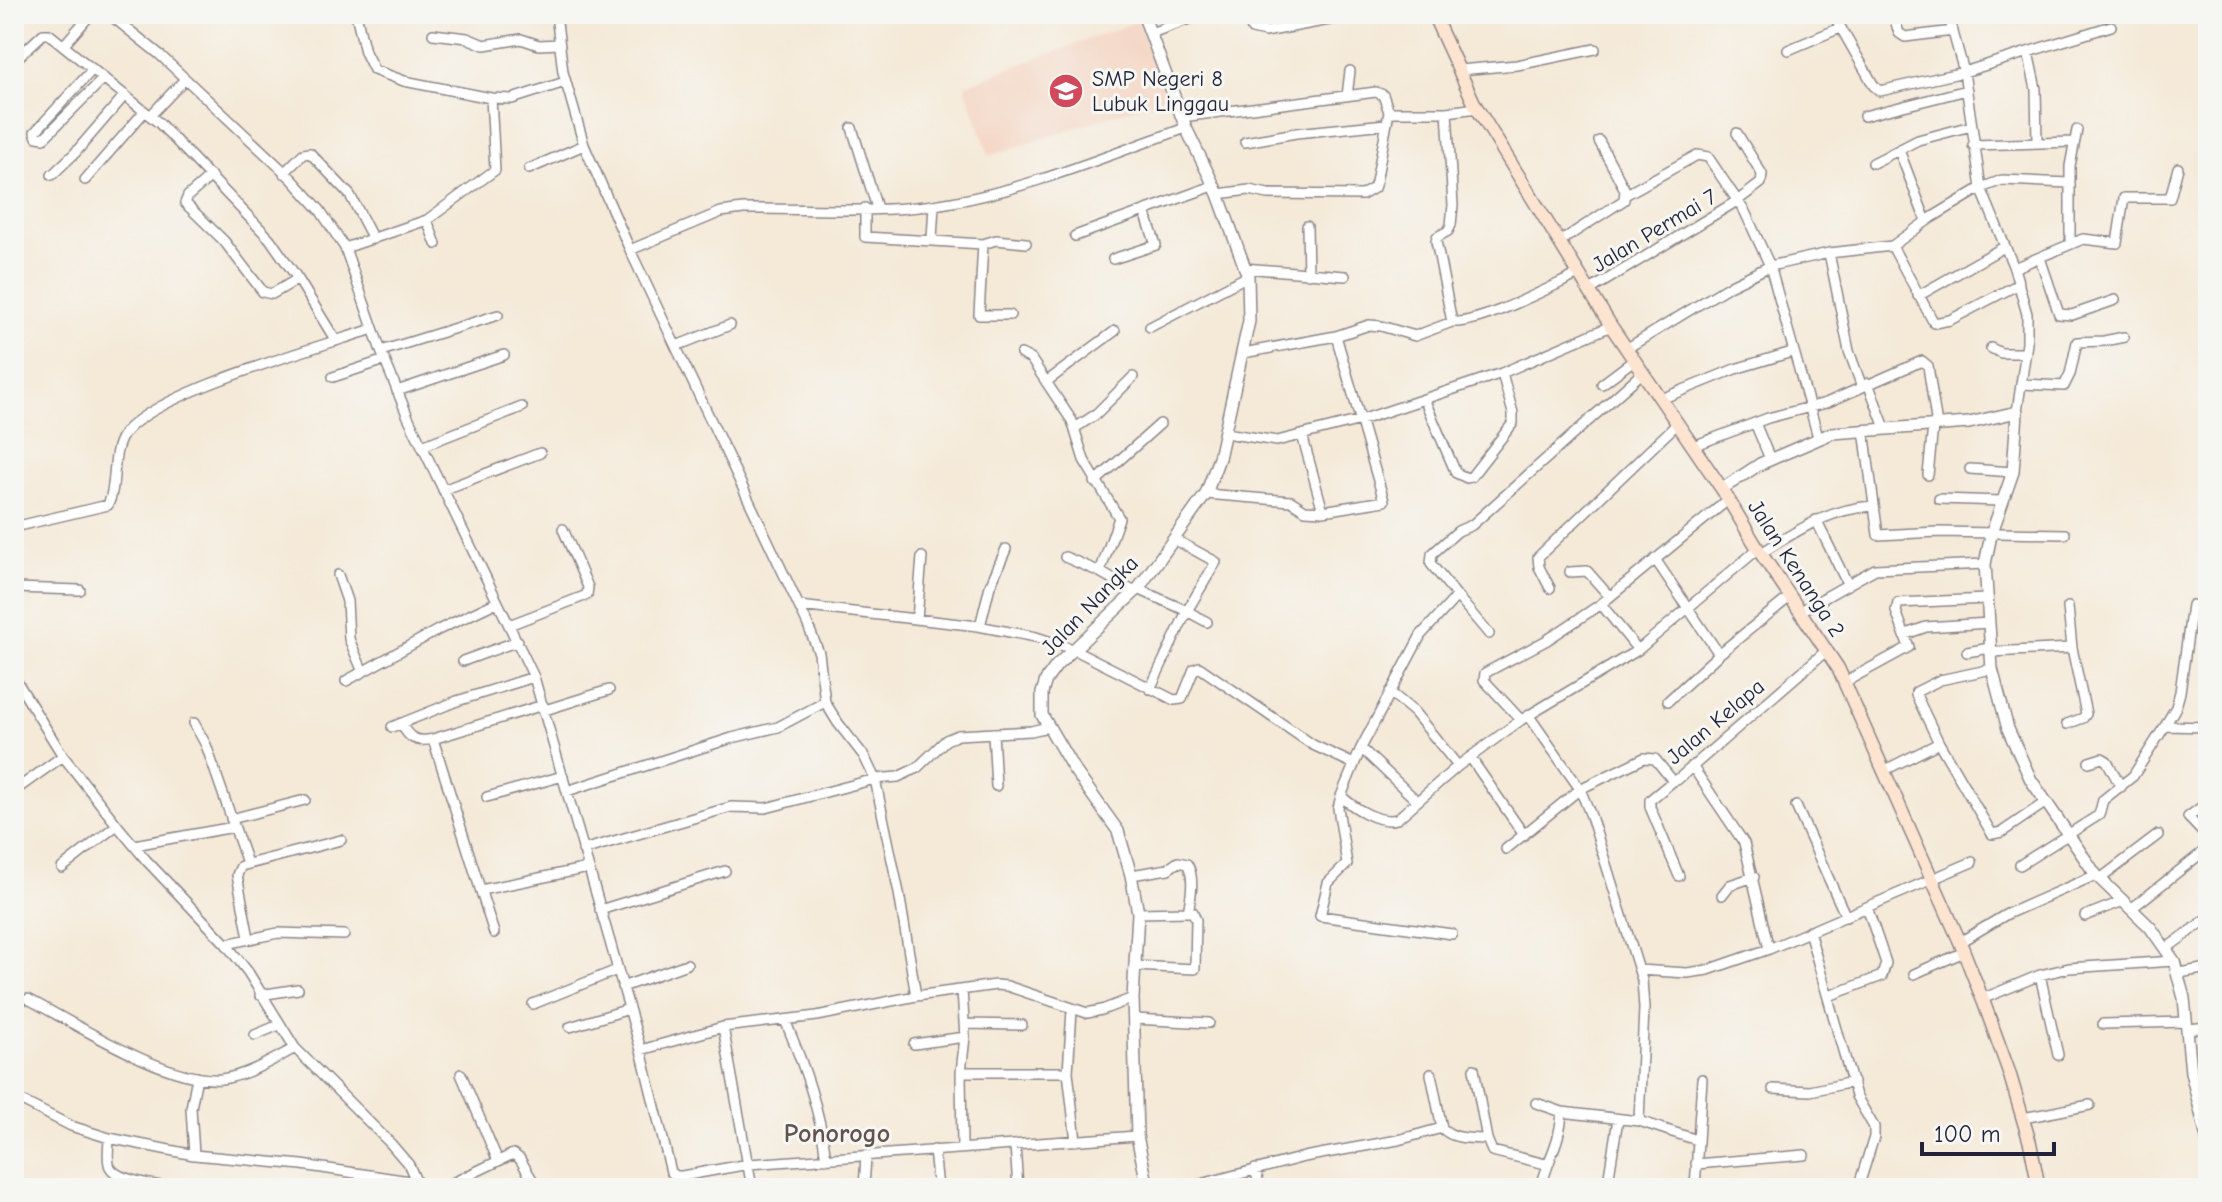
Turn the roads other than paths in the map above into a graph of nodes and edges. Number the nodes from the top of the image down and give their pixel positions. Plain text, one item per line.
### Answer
1 (91, 14) edge
2 (109, 14) edge
3 (356, 14) edge
4 (556, 14) edge
5 (1143, 14) edge
6 (1203, 14) edge
7 (1247, 14) edge
8 (1361, 14) edge
9 (1433, 14) edge
10 (1833, 14) edge
11 (1893, 14) edge
12 (1950, 15) edge
13 (2111, 26) dead end
14 (1840, 28) junction
15 (1953, 31) junction
16 (1151, 33) junction
17 (433, 34) dead end
18 (559, 44) junction
19 (64, 45) junction
20 (1595, 49) dead end
21 (1788, 50) dead end
22 (2028, 52) junction
23 (14, 61) edge
24 (93, 69) junction
25 (1459, 70) junction
26 (1350, 71) dead end
27 (1964, 72) junction
28 (104, 78) junction
29 (185, 79) junction
30 (565, 82) junction
31 (1967, 90) junction
32 (125, 95) junction
33 (1347, 96) junction
34 (491, 98) junction
35 (1477, 108) junction
36 (1389, 112) junction
37 (1447, 112) junction
38 (147, 114) junction
39 (1864, 116) dead end
40 (1184, 123) junction
41 (1386, 124) junction
42 (1971, 126) junction
43 (852, 128) dead end
44 (2077, 130) dead end
45 (1737, 133) dead end
46 (1599, 141) dead end
47 (1245, 142) dead end
48 (2037, 142) junction
49 (2074, 142) junction
50 (584, 145) junction
51 (1973, 145) junction
52 (1899, 150) junction
53 (1873, 163) dead end
54 (2178, 168) dead end
55 (529, 169) dead end
56 (284, 173) junction
57 (52, 175) dead end
58 (211, 176) junction
59 (85, 180) dead end
60 (2069, 183) junction
61 (1981, 188) junction
62 (1216, 190) junction
63 (1625, 195) junction
64 (1737, 201) junction
65 (934, 205) junction
66 (865, 208) junction
67 (877, 208) junction
68 (1145, 212) junction
69 (427, 220) junction
70 (1926, 221) junction
71 (1307, 226) dead end
72 (1075, 236) dead end
73 (373, 239) junction
74 (932, 239) junction
75 (1559, 242) junction
76 (1026, 243) dead end
77 (436, 244) dead end
78 (983, 244) junction
79 (2070, 244) junction
80 (1892, 246) junction
81 (2004, 247) junction
82 (345, 248) junction
83 (630, 250) junction
84 (1829, 253) junction
85 (2040, 258) junction
86 (1113, 259) dead end
87 (1770, 266) junction
88 (2014, 268) junction
89 (1246, 272) junction
90 (1308, 274) junction
91 (1579, 274) junction
92 (1345, 276) dead end
93 (298, 279) junction
94 (2019, 284) junction
95 (1590, 290) junction
96 (1918, 296) junction
97 (2115, 300) dead end
98 (498, 315) dead end
99 (1010, 315) dead end
100 (1452, 322) junction
101 (730, 325) dead end
102 (1611, 326) junction
103 (1150, 327) dead end
104 (373, 329) junction
105 (1115, 331) dead end
106 (1336, 336) junction
107 (2124, 337) dead end
108 (336, 341) junction
109 (676, 346) junction
110 (1991, 348) dead end
111 (1792, 352) junction
112 (1243, 353) junction
113 (2026, 353) junction
114 (1021, 354) dead end
115 (504, 355) dead end
116 (1630, 355) junction
117 (383, 356) junction
118 (1502, 373) junction
119 (1642, 373) junction
120 (333, 377) dead end
121 (1133, 377) dead end
122 (1046, 382) junction
123 (1602, 384) dead end
124 (2022, 384) junction
125 (1865, 385) junction
126 (397, 391) junction
127 (1424, 399) junction
128 (1661, 399) junction
129 (522, 407) dead end
130 (1808, 409) junction
131 (2017, 412) junction
132 (1361, 420) junction
133 (1755, 423) junction
134 (1160, 424) dead end
135 (1677, 424) junction
136 (1935, 426) junction
137 (1075, 428) junction
138 (1885, 428) junction
139 (1864, 430) junction
140 (1225, 433) junction
141 (1302, 435) junction
142 (1818, 437) junction
143 (422, 446) junction
144 (1693, 446) junction
145 (540, 453) dead end
146 (1770, 459) junction
147 (1970, 469) dead end
148 (2013, 472) junction
149 (1928, 475) dead end
150 (1095, 482) junction
151 (443, 490) junction
152 (1206, 494) junction
153 (1725, 494) junction
154 (1939, 499) dead end
155 (2002, 501) junction
156 (1873, 506) junction
157 (1323, 511) junction
158 (1816, 520) junction
159 (14, 527) edge
160 (563, 529) dead end
161 (2065, 534) dead end
162 (1991, 535) junction
163 (1174, 539) junction
164 (1006, 549) dead end
165 (1759, 551) junction
166 (922, 557) dead end
167 (1065, 557) dead end
168 (1655, 559) junction
169 (1985, 564) junction
170 (1100, 572) junction
171 (1570, 572) dead end
172 (338, 575) dead end
173 (1848, 585) junction
174 (14, 588) edge
175 (1550, 588) dead end
176 (80, 590) dead end
177 (1135, 590) junction
178 (1457, 596) junction
179 (1791, 596) junction
180 (1610, 597) junction
181 (1987, 599) junction
182 (497, 602) junction
183 (1601, 604) junction
184 (2192, 605) dead end
185 (799, 606) junction
186 (1687, 607) junction
187 (2068, 607) dead end
188 (1187, 611) junction
189 (1801, 611) junction
190 (917, 619) junction
191 (1207, 622) dead end
192 (1989, 623) junction
193 (509, 625) junction
194 (980, 626) junction
195 (1489, 634) dead end
196 (1906, 634) junction
197 (518, 641) junction
198 (2072, 648) junction
199 (1073, 649) junction
200 (1638, 650) junction
201 (1827, 650) junction
202 (1990, 650) junction
203 (1967, 652) dead end
204 (1719, 654) junction
205 (463, 661) dead end
206 (1992, 669) junction
207 (363, 672) junction
208 (14, 677) edge
209 (534, 677) junction
210 (346, 681) dead end
211 (1845, 682) junction
212 (1150, 689) junction
213 (609, 690) dead end
214 (1390, 692) junction
215 (1668, 701) dead end
216 (825, 702) junction
217 (544, 708) junction
218 (1525, 718) junction
219 (194, 723) dead end
220 (2067, 724) dead end
221 (2165, 726) junction
222 (1048, 727) junction
223 (2208, 727) edge
224 (993, 733) junction
225 (433, 739) junction
226 (1939, 743) junction
227 (1361, 748) junction
228 (63, 756) junction
229 (1470, 757) junction
230 (2089, 762) dead end
231 (1354, 764) junction
232 (1458, 766) junction
233 (1692, 766) junction
234 (1883, 771) junction
235 (563, 776) junction
236 (875, 779) junction
237 (1673, 781) junction
238 (996, 786) dead end
239 (2121, 787) junction
240 (1580, 789) junction
241 (14, 791) edge
242 (567, 791) junction
243 (1341, 796) junction
244 (487, 797) dead end
245 (305, 800) dead end
246 (1417, 801) junction
247 (2046, 802) junction
248 (2208, 802) edge
249 (1796, 806) dead end
250 (232, 823) junction
251 (117, 825) junction
252 (2069, 833) junction
253 (1524, 835) junction
254 (2158, 835) dead end
255 (2208, 838) edge
256 (341, 840) dead end
257 (134, 845) junction
258 (2208, 848) edge
259 (1506, 849) dead end
260 (583, 850) junction
261 (1972, 862) dead end
262 (247, 863) junction
263 (2020, 865) dead end
264 (62, 868) dead end
265 (588, 868) junction
266 (725, 871) dead end
267 (1131, 875) junction
268 (1679, 876) dead end
269 (1754, 877) junction
270 (2098, 877) junction
271 (1931, 880) junction
272 (481, 890) junction
273 (1722, 895) dead end
274 (2127, 905) junction
275 (1867, 907) junction
276 (600, 910) junction
277 (1188, 912) junction
278 (1138, 913) junction
279 (2085, 916) dead end
280 (1846, 917) junction
281 (2208, 918) edge
282 (1809, 931) junction
283 (494, 933) dead end
284 (1452, 934) dead end
285 (344, 935) dead end
286 (249, 938) junction
287 (226, 944) junction
288 (1962, 947) junction
289 (2167, 948) junction
290 (1769, 949) junction
291 (687, 964) dead end
292 (1134, 966) junction
293 (2176, 967) junction
294 (2208, 968) edge
295 (617, 970) junction
296 (1639, 970) junction
297 (1914, 974) dead end
298 (2040, 975) junction
299 (622, 987) junction
300 (298, 989) dead end
301 (962, 990) junction
302 (260, 995) junction
303 (916, 996) junction
304 (1829, 996) junction
305 (1133, 998) junction
306 (28, 999) dead end
307 (1982, 999) junction
308 (533, 1004) dead end
309 (629, 1009) junction
310 (1072, 1010) junction
311 (1134, 1019) junction
312 (785, 1020) junction
313 (1209, 1023) dead end
314 (964, 1024) junction
315 (2103, 1024) dead end
316 (279, 1025) junction
317 (1022, 1025) dead end
318 (2187, 1026) junction
319 (570, 1027) dead end
320 (723, 1027) junction
321 (2208, 1027) edge
322 (255, 1035) dead end
323 (965, 1037) junction
324 (914, 1044) dead end
325 (295, 1048) junction
326 (641, 1050) junction
327 (2058, 1055) dead end
328 (1474, 1069) dead end
329 (961, 1072) junction
330 (1068, 1072) junction
331 (461, 1074) dead end
332 (1431, 1074) dead end
333 (197, 1077) junction
334 (1702, 1079) dead end
335 (1853, 1082) junction
336 (1773, 1089) dead end
337 (14, 1097) edge
338 (1536, 1103) dead end
339 (2090, 1105) dead end
340 (1562, 1112) junction
341 (2023, 1118) junction
342 (1618, 1119) junction
343 (1639, 1121) junction
344 (1442, 1128) junction
345 (1137, 1136) junction
346 (109, 1138) junction
347 (1487, 1139) junction
348 (1697, 1140) junction
349 (1076, 1141) junction
350 (2208, 1142) edge
351 (1015, 1145) junction
352 (962, 1148) junction
353 (934, 1150) junction
354 (194, 1155) junction
355 (1804, 1155) dead end
356 (866, 1156) junction
357 (826, 1159) junction
358 (498, 1161) junction
359 (749, 1164) junction
360 (1546, 1164) junction
361 (1696, 1164) junction
362 (1255, 1169) junction
363 (466, 1177) junction
364 (418, 1185) edge
365 (1434, 1185) dead end
366 (1858, 1186) edge
367 (173, 1188) edge
368 (442, 1188) edge
369 (471, 1188) edge
370 (537, 1188) edge
371 (752, 1188) edge
372 (864, 1188) edge
373 (938, 1188) edge
374 (1018, 1188) edge
375 (1148, 1188) edge
376 (1186, 1188) edge
377 (1260, 1188) edge
378 (1454, 1188) edge
379 (1541, 1188) edge
380 (1607, 1188) edge
381 (1695, 1188) edge
382 (1882, 1188) edge
383 (2039, 1188) edge

1 - 19 street
2 - 29 street
3 - 34 street
4 - 18 street
5 - 16 street, Jalan Nangka
6 - 16 street
7 - 8 street
9 - 25 main road, Jalan Kenanga 2
10 - 14 street
11 - 15 street
12 - 15 street
13 - 22 street
14 - 21 street
14 - 27 street
15 - 27 street
16 - 40 street, Jalan Nangka
17 - 18 street
18 - 30 street
19 - 23 street
19 - 24 street
20 - 25 street
22 - 27 street
22 - 48 street
24 - 28 street
24 - 28 street
25 - 35 main road, Jalan Kenanga 2
26 - 33 street
27 - 31 street
28 - 32 street
29 - 38 street
29 - 56 street
30 - 34 street
30 - 50 street
31 - 39 street
31 - 42 street
32 - 38 street
32 - 57 street
33 - 36 street
33 - 40 street
34 - 69 street
35 - 37 street
35 - 75 main road, Jalan Kenanga 2
36 - 37 street
36 - 41 street
37 - 100 street
38 - 58 street
38 - 59 street
40 - 62 street, Jalan Nangka
40 - 65 street
41 - 47 street
41 - 62 street
42 - 51 street
42 - 52 street
43 - 67 street
44 - 49 street
45 - 64 street, Jalan Permai 7
46 - 63 street
48 - 49 street
48 - 51 street
49 - 60 street
50 - 55 street
50 - 83 street
51 - 61 street
52 - 53 street
52 - 70 street
54 - 79 street
56 - 73 street
56 - 82 street
58 - 93 street
58 - 93 street
60 - 61 street
60 - 79 street
61 - 70 street
61 - 81 street
62 - 68 street
62 - 89 street, Jalan Nangka
63 - 64 street
63 - 75 street
64 - 87 street
64 - 95 street, Jalan Permai 7
65 - 67 street
65 - 74 street
66 - 67 street
66 - 74 street
66 - 83 street
68 - 72 street
68 - 86 street
69 - 73 street
69 - 77 street
70 - 80 street
71 - 90 street
73 - 82 street
74 - 78 street
75 - 91 main road, Jalan Kenanga 2
76 - 78 street
78 - 99 street
79 - 85 street
80 - 84 street
80 - 96 street
81 - 88 street
81 - 96 street
82 - 104 street
83 - 109 street
84 - 87 street
84 - 125 street
85 - 88 street
85 - 97 street
87 - 111 street
87 - 116 street
88 - 94 street
89 - 90 street
89 - 103 street
89 - 112 street, Jalan Nangka
90 - 92 street
91 - 95 main road, Jalan Kenanga 2
91 - 100 street
93 - 108 street
94 - 96 street
94 - 113 street
95 - 102 main road, Jalan Kenanga 2
98 - 117 street
100 - 106 street
101 - 109 street
102 - 116 main road, Jalan Kenanga 2
102 - 118 street
104 - 108 street
104 - 117 street
105 - 122 street
106 - 112 street
106 - 132 street
107 - 124 street
108 - 159 street
109 - 185 street
110 - 113 street
111 - 128 street
111 - 130 street
112 - 140 street, Jalan Nangka
113 - 124 street
114 - 122 street
115 - 126 street
116 - 119 main road, Jalan Kenanga 2
116 - 123 street
117 - 120 street
117 - 126 street
118 - 127 street
118 - 127 street
119 - 128 main road, Jalan Kenanga 2
119 - 178 street
121 - 137 street
122 - 137 street
124 - 131 street
125 - 130 street
125 - 136 street
125 - 138 street
126 - 143 street
127 - 132 street
128 - 135 main road, Jalan Kenanga 2
129 - 143 street
130 - 133 street
130 - 142 street
131 - 136 street
131 - 148 street
132 - 141 street
132 - 157 street
133 - 144 street
133 - 146 street
134 - 150 street
135 - 144 main road, Jalan Kenanga 2
135 - 175 street
136 - 138 street
136 - 149 street
137 - 150 street
138 - 139 street
139 - 142 street
139 - 156 street
140 - 141 street
140 - 152 street, Jalan Nangka
141 - 157 street
142 - 146 street
143 - 151 street
144 - 153 main road, Jalan Kenanga 2
145 - 151 street
146 - 153 street
147 - 148 street
148 - 155 street
150 - 170 street
151 - 182 street
152 - 157 street
152 - 163 street, Jalan Nangka
153 - 165 main road, Jalan Kenanga 2
153 - 168 street
154 - 155 street
155 - 162 street
156 - 158 street
156 - 162 street
158 - 165 street
158 - 173 street
160 - 193 street
161 - 162 street
162 - 169 street
163 - 177 street, Jalan Nangka
163 - 188 street
164 - 194 street
165 - 179 main road, Jalan Kenanga 2
165 - 186 street
166 - 190 street
167 - 170 street
168 - 180 street
168 - 186 street
169 - 173 street
169 - 181 street
170 - 177 street
171 - 180 street
172 - 207 street
173 - 189 street
174 - 176 street
177 - 188 street
177 - 199 street, Jalan Nangka
178 - 195 street
178 - 214 street
179 - 189 main road, Jalan Kenanga 2
179 - 204 street
180 - 183 street
181 - 192 street
181 - 196 street
182 - 193 street
182 - 207 street
183 - 200 street
183 - 218 street
184 - 221 street
185 - 190 street
185 - 216 street
186 - 200 street
186 - 204 street
187 - 198 street
188 - 191 street
188 - 212 street
189 - 201 main road, Jalan Kenanga 2
190 - 194 street
192 - 196 street
192 - 202 street
193 - 197 street
194 - 199 street
196 - 211 street
197 - 205 street
197 - 209 street
198 - 202 street
198 - 220 street
199 - 212 street
199 - 222 street, Jalan Nangka
200 - 218 street
201 - 211 main road, Jalan Kenanga 2
201 - 233 street, Jalan Kelapa
202 - 203 street
202 - 206 street
204 - 215 street
206 - 226 street
206 - 247 street
207 - 210 street
208 - 228 street
209 - 217 street
209 - 225 street
211 - 234 main road, Jalan Kenanga 2
212 - 231 street
213 - 217 street
214 - 227 street
214 - 232 street
216 - 236 street
216 - 242 street
217 - 225 street
217 - 235 street
218 - 229 street
218 - 240 street
219 - 250 street
221 - 223 street
221 - 239 street
222 - 224 street
222 - 267 street, Jalan Nangka
224 - 236 street
224 - 238 street
225 - 272 street
226 - 234 street
226 - 247 street
227 - 231 street
227 - 246 street
228 - 241 street
228 - 251 street
229 - 232 street
229 - 253 street
230 - 239 street
231 - 243 street
232 - 246 street
233 - 237 street, Jalan Kelapa
233 - 269 street
234 - 271 main road, Jalan Kenanga 2
235 - 242 street
235 - 244 street
236 - 260 street
236 - 303 street
237 - 240 street, Jalan Kelapa
237 - 268 street
239 - 252 street
240 - 253 street
240 - 296 street
242 - 260 street
243 - 246 street
243 - 284 street
245 - 250 street
247 - 252 street
248 - 255 street
249 - 280 street
250 - 257 street
250 - 262 street
251 - 257 street
251 - 264 street
252 - 263 street
252 - 270 street
253 - 259 street
254 - 270 street
256 - 262 street
257 - 287 street
258 - 274 street
260 - 265 street
261 - 271 street
262 - 286 street
265 - 272 street
265 - 276 street
266 - 276 street
267 - 277 street
267 - 278 street, Jalan Nangka
269 - 273 street
269 - 290 street
270 - 274 street
270 - 288 street
271 - 275 street
271 - 288 main road, Jalan Kenanga 2
272 - 283 street
274 - 279 street
274 - 289 street
275 - 280 street
275 - 304 street
276 - 295 street
277 - 278 street
277 - 292 street
278 - 292 street, Jalan Nangka
280 - 282 street
281 - 289 street
282 - 290 street
282 - 304 street
285 - 286 street
286 - 287 street
287 - 302 street
288 - 297 street
288 - 307 main road, Jalan Kenanga 2
289 - 293 street
290 - 296 street
291 - 299 street
292 - 305 street, Jalan Nangka
293 - 294 street
293 - 298 street
293 - 318 street
295 - 299 street
295 - 308 street
296 - 343 street
298 - 307 street
298 - 327 street
299 - 309 street
300 - 302 street
301 - 303 street
301 - 310 street
301 - 314 street
302 - 316 street
303 - 312 street
304 - 335 street
305 - 310 street
305 - 311 street, Jalan Nangka
306 - 333 street
307 - 341 main road, Jalan Kenanga 2
309 - 319 street
309 - 326 street
310 - 330 street
311 - 313 street
311 - 345 street, Jalan Nangka
312 - 320 street
312 - 357 street
314 - 317 street
314 - 323 street
315 - 318 street
316 - 322 street
316 - 325 street
318 - 321 street
318 - 350 street
320 - 326 street
320 - 359 street
323 - 324 street
323 - 329 street
325 - 333 street
325 - 364 street
326 - 359 street
328 - 347 street
329 - 330 street
329 - 352 street
330 - 349 street
331 - 358 street
332 - 344 street
333 - 354 street
334 - 348 street
335 - 336 street
335 - 366 street
337 - 346 street
338 - 340 street
339 - 341 street
340 - 342 street
340 - 360 street
341 - 383 main road, Jalan Kenanga 2
342 - 343 street
342 - 380 street
343 - 348 street
344 - 347 street
344 - 362 street
345 - 349 street
345 - 375 street, Jalan Nangka
346 - 354 street
346 - 367 street
347 - 360 street
348 - 361 street
349 - 351 street
351 - 352 street
351 - 374 street
352 - 353 street
353 - 356 street
353 - 373 street
354 - 364 street
355 - 361 street
356 - 357 street
356 - 372 street
357 - 359 street
358 - 363 street
358 - 370 street
359 - 371 street
360 - 379 street
361 - 381 street
362 - 376 street
362 - 377 street
363 - 368 street
363 - 369 street
365 - 378 street
366 - 382 street

